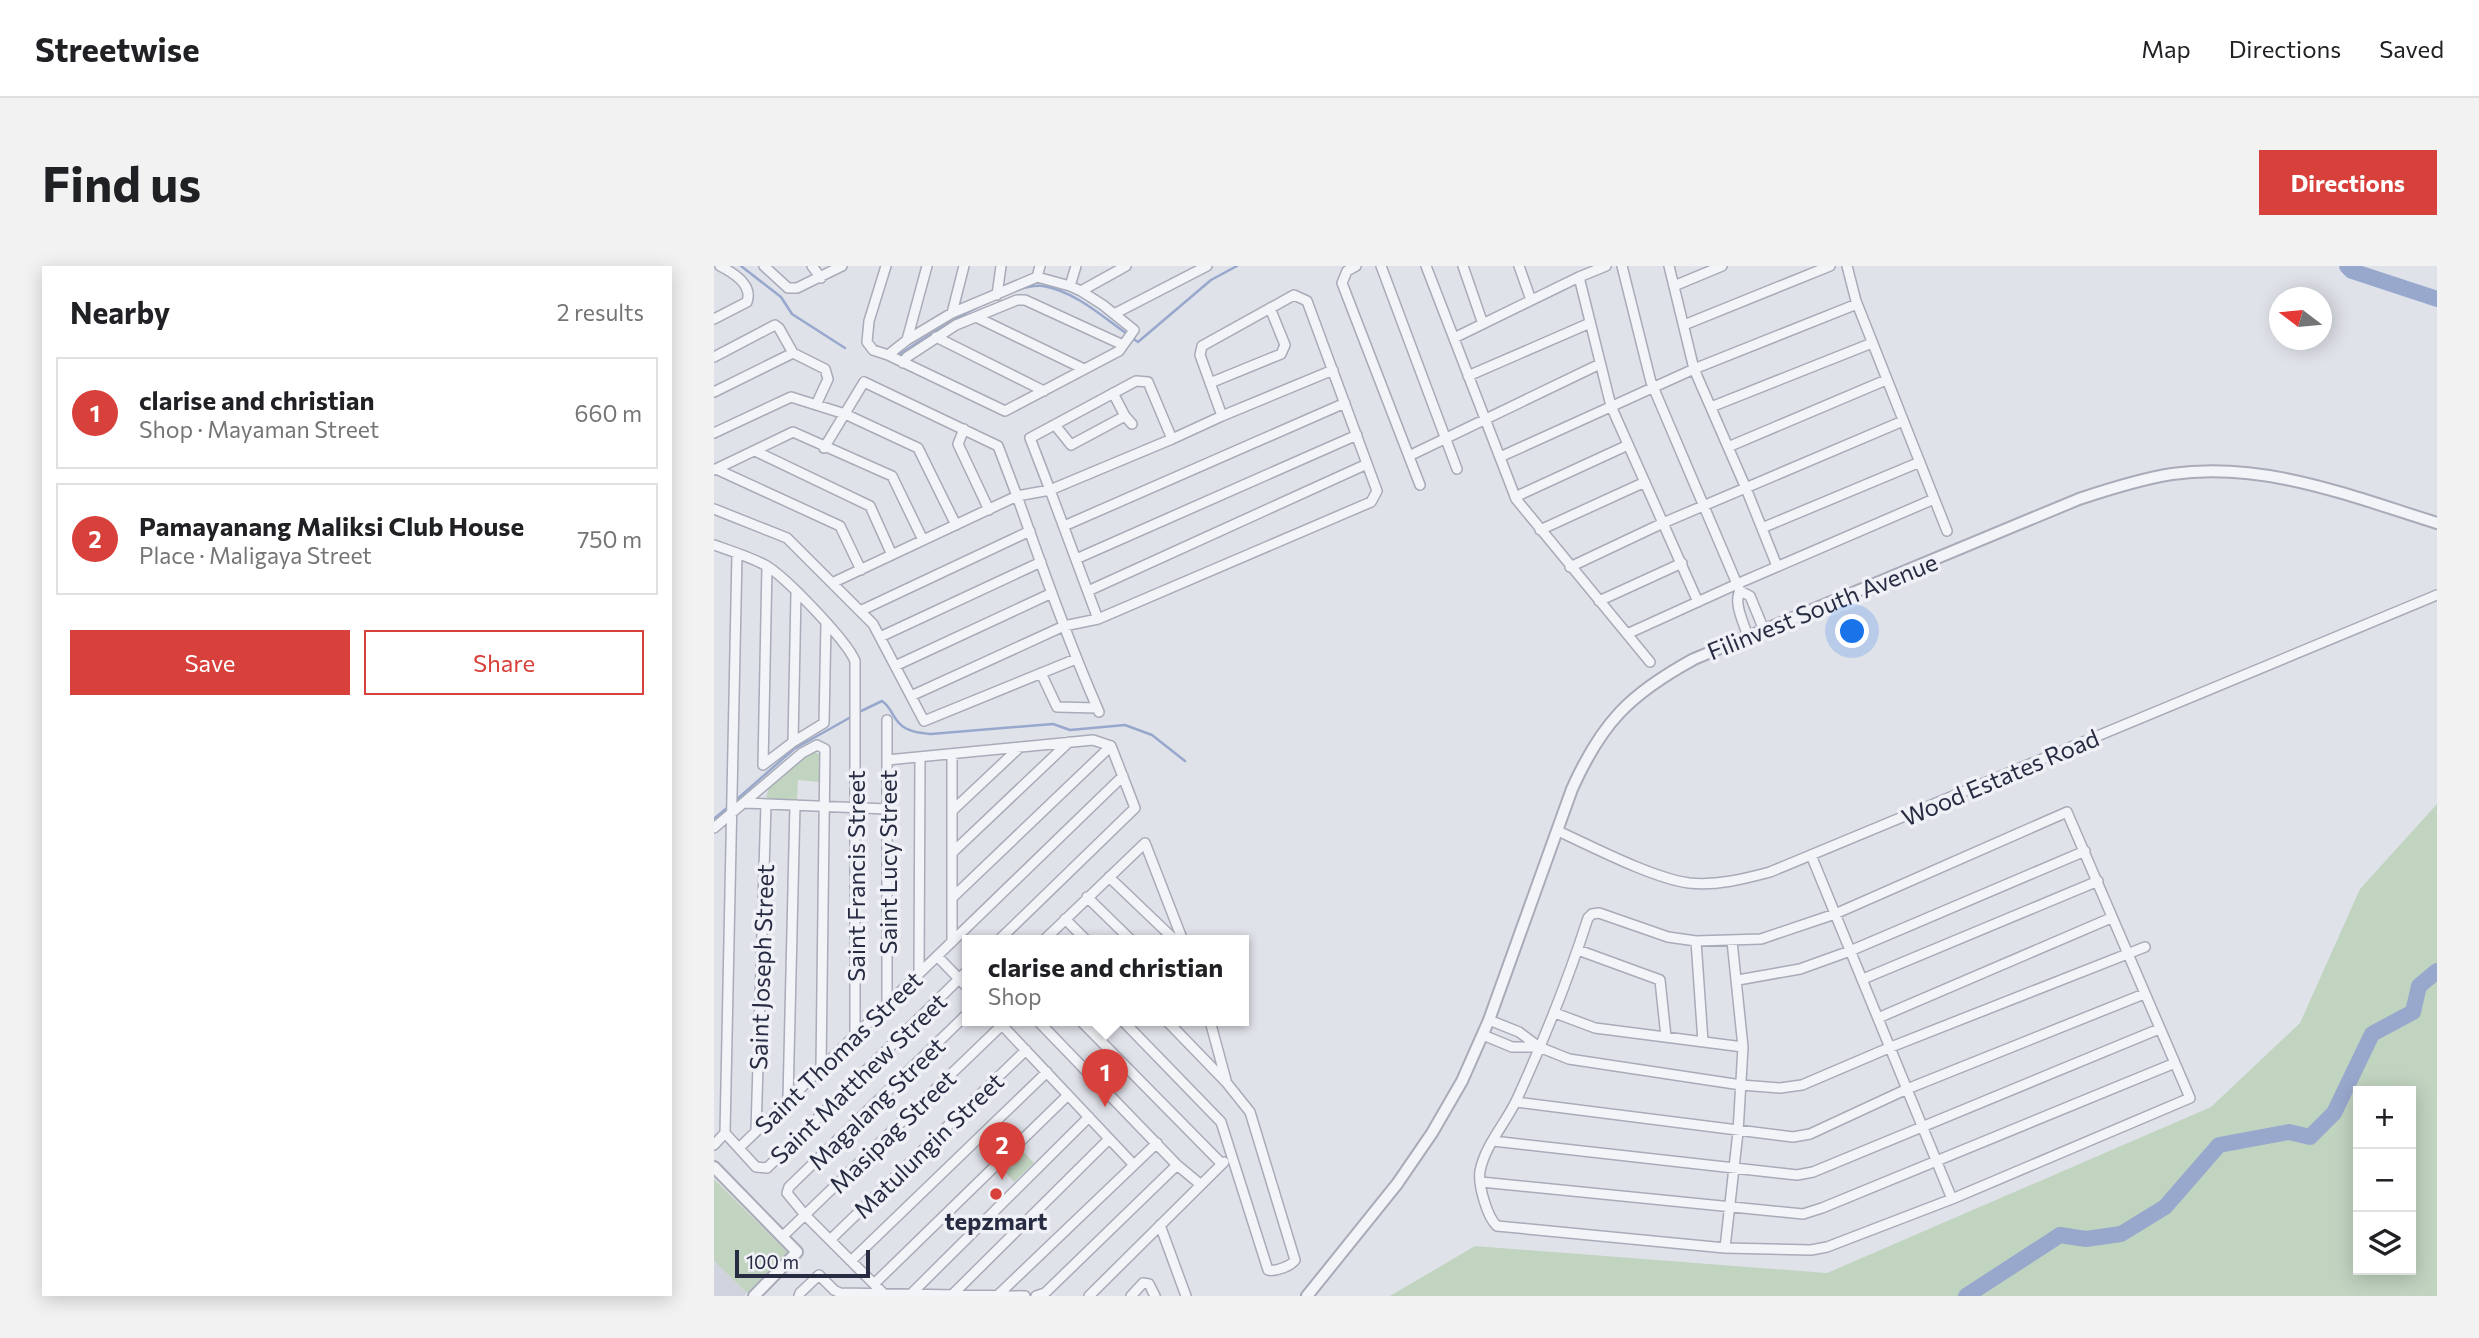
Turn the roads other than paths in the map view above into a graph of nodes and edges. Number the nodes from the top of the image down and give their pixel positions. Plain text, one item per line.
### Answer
1 (720, 266) edge
2 (764, 266) edge
3 (812, 266) edge
4 (842, 266) edge
5 (886, 266) edge
6 (927, 266) edge
7 (964, 266) edge
8 (1001, 266) edge
9 (1040, 266) edge
10 (1076, 266) edge
11 (1126, 266) edge
12 (1207, 266) edge
13 (1356, 266) edge
14 (1381, 266) edge
15 (1426, 266) edge
16 (1463, 266) edge
17 (1519, 266) edge
18 (1606, 266) edge
19 (1622, 266) edge
20 (1669, 266) edge
21 (1722, 266) edge
22 (1830, 266) edge
23 (1847, 266) edge
24 (1579, 276) junction
25 (1037, 277) junction
26 (821, 278) junction
27 (1070, 286) junction
28 (1674, 286) junction
29 (1081, 291) junction
30 (998, 299) junction
31 (1531, 300) junction
32 (1857, 304) junction
33 (1270, 308) junction
34 (952, 313) junction
35 (1114, 314) junction
36 (976, 317) junction
37 (714, 319) edge
38 (1590, 323) junction
39 (1483, 324) junction
40 (1684, 325) junction
41 (936, 337) junction
42 (1454, 338) junction
43 (1128, 339) junction
44 (907, 340) junction
45 (1872, 343) junction
46 (793, 353) junction
47 (888, 355) junction
48 (714, 357) edge
49 (903, 363) junction
50 (1600, 364) junction
51 (1084, 369) junction
52 (1695, 369) junction
53 (1333, 370) junction
54 (1468, 376) junction
55 (1886, 380) junction
56 (1210, 383) junction
57 (1653, 387) junction
58 (1044, 391) junction
59 (714, 392) edge
60 (1114, 393) junction
61 (1345, 403) junction
62 (816, 405) junction
63 (1611, 406) junction
64 (1711, 407) junction
65 (845, 414) junction
66 (1125, 416) junction
67 (1222, 416) junction
68 (1485, 419) junction
69 (1903, 421) junction
70 (1132, 424) dead end
71 (1055, 425) junction
72 (964, 429) junction
73 (714, 433) edge
74 (1357, 435) junction
75 (1446, 438) junction
76 (1172, 439) junction
77 (1628, 445) junction
78 (824, 447) junction
79 (1728, 447) junction
80 (755, 451) junction
81 (1409, 456) junction
82 (1500, 457) junction
83 (1920, 462) junction
84 (1367, 464) junction
85 (715, 469) edge
86 (1457, 469) dead end
87 (1645, 482) junction
88 (1420, 485) dead end
89 (1746, 488) junction
90 (1050, 490) junction
91 (1017, 496) junction
92 (1515, 497) junction
93 (1934, 499) junction
94 (1705, 505) junction
95 (714, 509) edge
96 (989, 509) junction
97 (1663, 523) junction
98 (2437, 523) edge
99 (956, 525) junction
100 (1063, 526) junction
101 (1762, 528) junction
102 (1540, 530) junction
103 (1030, 531) junction
104 (1947, 531) dead end
105 (923, 540) junction
106 (714, 545) edge
107 (737, 554) junction
108 (892, 555) junction
109 (1076, 559) junction
110 (1041, 562) junction
111 (1682, 563) junction
112 (766, 566) junction
113 (1777, 566) junction
114 (1570, 567) junction
115 (862, 570) junction
116 (832, 583) junction
117 (1739, 587) junction
118 (1088, 591) junction
119 (796, 593) junction
120 (1052, 593) junction
121 (2437, 595) edge
122 (1599, 601) junction
123 (1698, 602) junction
124 (860, 611) junction
125 (1098, 619) junction
126 (826, 624) junction
127 (1064, 626) junction
128 (1764, 630) junction
129 (1627, 634) junction
130 (880, 637) junction
131 (1748, 637) junction
132 (1076, 659) junction
133 (1650, 662) dead end
134 (895, 666) junction
135 (1041, 673) junction
136 (911, 696) junction
137 (887, 720) dead end
138 (793, 742) junction
139 (1069, 743) junction
140 (1111, 746) junction
141 (1020, 747) junction
142 (952, 754) junction
143 (920, 757) junction
144 (887, 760) junction
145 (1123, 776) junction
146 (745, 803) junction
147 (766, 804) junction
148 (795, 805) junction
149 (826, 806) junction
150 (855, 807) junction
151 (887, 809) junction
152 (733, 811) junction
153 (952, 811) junction
154 (714, 828) edge
155 (1558, 831) junction
156 (2085, 851) junction
157 (952, 853) junction
158 (1811, 855) junction
159 (1108, 877) junction
160 (2098, 881) junction
161 (1087, 897) junction
162 (952, 898) junction
163 (1835, 914) junction
164 (2111, 918) junction
165 (1065, 919) junction
166 (1004, 935) edge
167 (1049, 935) edge
168 (1081, 935) edge
169 (1126, 935) edge
170 (1170, 935) edge
171 (1181, 935) edge
172 (1696, 941) junction
173 (952, 942) junction
174 (1732, 942) junction
175 (2146, 947) dead end
176 (1578, 950) junction
177 (1850, 951) junction
178 (2127, 955) junction
179 (937, 956) junction
180 (919, 974) junction
181 (962, 976) edge
182 (959, 979) junction
183 (1863, 979) junction
184 (1738, 980) junction
185 (962, 982) edge
186 (2144, 994) junction
187 (887, 1004) junction
188 (1555, 1013) junction
189 (1878, 1018) junction
190 (962, 1019) edge
191 (1489, 1020) junction
192 (997, 1026) edge
193 (1003, 1026) edge
194 (1043, 1026) edge
195 (1086, 1026) edge
196 (1128, 1026) edge
197 (1172, 1026) edge
198 (1211, 1026) edge
199 (2159, 1029) junction
200 (855, 1035) junction
201 (1483, 1035) junction
202 (1666, 1037) junction
203 (1703, 1042) junction
204 (1539, 1047) junction
205 (1743, 1047) junction
206 (1891, 1047) junction
207 (1026, 1049) junction
208 (2175, 1063) junction
209 (821, 1068) junction
210 (1047, 1072) junction
211 (1226, 1082) junction
212 (1741, 1086) junction
213 (1908, 1089) junction
214 (1068, 1095) junction
215 (788, 1099) junction
216 (1516, 1102) junction
217 (1089, 1117) junction
218 (1922, 1126) junction
219 (755, 1131) junction
220 (1738, 1132) junction
221 (725, 1133) junction
222 (1109, 1139) junction
223 (1493, 1141) junction
224 (1157, 1143) junction
225 (714, 1145) edge
226 (739, 1148) junction
227 (1231, 1158) junction
228 (1937, 1161) junction
229 (1221, 1163) junction
230 (1177, 1164) junction
231 (1134, 1165) junction
232 (714, 1167) edge
233 (1734, 1167) junction
234 (1481, 1182) junction
235 (1200, 1184) junction
236 (1952, 1199) junction
237 (1729, 1207) junction
238 (805, 1215) junction
239 (1160, 1226) junction
240 (782, 1237) junction
241 (830, 1240) junction
242 (1725, 1248) junction
243 (851, 1261) junction
244 (874, 1284) junction
245 (882, 1292) junction
246 (912, 1293) junction
247 (951, 1295) edge
248 (998, 1295) edge
249 (754, 1296) edge
250 (799, 1296) edge
251 (1025, 1296) edge
252 (1036, 1296) edge
253 (1089, 1296) edge
254 (1131, 1296) edge
255 (1155, 1296) edge
256 (1186, 1296) edge
257 (1307, 1296) edge

1 - 37 street
2 - 26 street
3 - 26 street
4 - 26 street
5 - 47 street
6 - 44 street
7 - 34 street
8 - 30 street
9 - 25 street
10 - 27 street
11 - 29 street
12 - 35 street
13 - 81 street
14 - 75 street
15 - 42 street
16 - 39 street
17 - 31 street
18 - 24 street
19 - 57 street
20 - 28 street
21 - 28 street
22 - 40 street
23 - 32 street
24 - 31 street
24 - 38 street
25 - 27 street
25 - 30 street
27 - 29 street
28 - 40 street
29 - 35 street
30 - 34 street
30 - 36 street
30 - 43 street
31 - 39 street
32 - 45 street
32 - 52 street
33 - 53 street
33 - 56 street
33 - 56 street
34 - 44 street
35 - 43 street
36 - 41 street
36 - 51 street
38 - 50 street
38 - 54 street
39 - 42 street
40 - 52 street
41 - 49 street
41 - 58 street
42 - 54 street
43 - 51 street
44 - 47 street
45 - 55 street
45 - 64 street
46 - 48 street
46 - 59 street
46 - 62 street
47 - 49 street
49 - 58 street
50 - 63 street
50 - 68 street
51 - 58 street
52 - 57 street
52 - 64 street
53 - 61 street
53 - 67 street
54 - 68 street
55 - 69 street
55 - 79 street
56 - 67 street
57 - 63 street
57 - 94 street
60 - 66 street
60 - 71 street
60 - 76 street
61 - 74 street
61 - 100 street
62 - 65 street
62 - 73 street
63 - 77 street
63 - 82 street
64 - 79 street
65 - 72 street
65 - 78 street
65 - 99 street
66 - 70 street
66 - 71 street
67 - 76 street
68 - 75 street
68 - 82 street
69 - 83 street
69 - 89 street
71 - 90 street
72 - 91 street
72 - 96 street
74 - 84 street
74 - 109 street
75 - 81 street
75 - 86 street
76 - 90 street
77 - 87 street
77 - 92 street
78 - 80 street
78 - 105 street
79 - 89 street
80 - 85 street
80 - 108 street
81 - 88 street
82 - 92 street
83 - 93 street
83 - 101 street
84 - 118 street
84 - 125 street
85 - 115 street
87 - 97 street
87 - 102 street
89 - 94 street
89 - 101 street
90 - 91 street
90 - 100 street
91 - 96 street
91 - 103 street
92 - 102 street
93 - 104 street
93 - 113 street
94 - 97 street
94 - 117 street
95 - 116 street
96 - 99 street
97 - 111 street
97 - 114 street
98 - 128 street, Filinvest South Avenue
99 - 105 street
100 - 109 street
101 - 113 street
102 - 114 street
103 - 110 street
103 - 124 street
105 - 108 street
106 - 107 street, Saint Francis Street
107 - 112 street, Saint Francis Street
107 - 152 street
108 - 115 street
109 - 118 street
110 - 120 street
110 - 130 street
111 - 122 street
111 - 123 street
112 - 119 street, Saint Francis Street
112 - 138 street
113 - 117 street
114 - 122 street
115 - 116 street
116 - 124 street
117 - 123 street
117 - 128 street
117 - 131 street
118 - 125 street
119 - 126 street, Saint Francis Street
119 - 138 street
120 - 127 street
120 - 134 street
121 - 158 street, Wood Estates Road
122 - 129 street
123 - 129 street
124 - 130 street
125 - 127 street
126 - 138 street
126 - 150 street, Saint Francis Street
127 - 132 street
127 - 136 street
128 - 131 street, Filinvest South Avenue
129 - 133 street
130 - 134 street
131 - 155 street, Filinvest South Avenue
132 - 135 street
132 - 135 street
134 - 136 street
135 - 136 street
137 - 144 street, Saint Lucy Street
139 - 140 street
139 - 141 street
139 - 157 street
140 - 145 street
140 - 162 street
141 - 142 street
141 - 153 street
142 - 143 street
142 - 153 street
143 - 144 street
143 - 180 street
144 - 151 street, Saint Lucy Street
145 - 166 street
145 - 173 street, Saint Thomas Street
146 - 147 street
146 - 149 street
146 - 152 street
147 - 148 street
147 - 219 street, Saint Joseph Street
148 - 149 street
148 - 215 street
149 - 150 street
149 - 209 street
150 - 151 street
150 - 200 street, Saint Francis Street
151 - 187 street, Saint Lucy Street
152 - 154 street
152 - 221 street
153 - 157 street
155 - 158 street, Wood Estates Road
155 - 191 street, Filinvest South Avenue
156 - 160 street
156 - 163 street
156 - 177 street
157 - 162 street
158 - 163 street
159 - 161 street
159 - 170 street
159 - 171 street
160 - 164 street
160 - 183 street
161 - 165 street
161 - 169 street
162 - 173 street
163 - 174 street
163 - 177 street
164 - 178 street
164 - 189 street
165 - 167 street
165 - 168 street
172 - 174 street
172 - 176 street
172 - 203 street
173 - 179 street, Saint Thomas Street
174 - 184 street
175 - 178 street
176 - 188 street
176 - 202 street
177 - 183 street
177 - 184 street
178 - 186 street
178 - 206 street
179 - 180 street, Saint Thomas Street
179 - 182 street
180 - 187 street, Saint Thomas Street
181 - 182 street, Saint Matthew Street
182 - 185 street
182 - 226 street, Saint Matthew Street
183 - 189 street
184 - 205 street
186 - 199 street
186 - 213 street
187 - 200 street, Saint Thomas Street
188 - 202 street
188 - 204 street
189 - 206 street
190 - 238 street, Magalang Street
191 - 201 street, Filinvest South Avenue
191 - 204 street
192 - 238 street, Masipag Street
193 - 207 street
194 - 224 street
195 - 229 street
196 - 227 street
197 - 211 street
198 - 211 street
199 - 208 street
199 - 218 street
200 - 209 street, Saint Thomas Street
201 - 204 street
201 - 257 street, Filinvest South Avenue
202 - 203 street
203 - 205 street
204 - 212 street
204 - 216 street
205 - 212 street
206 - 212 street
206 - 213 street
207 - 210 street
207 - 241 street, Matulungin Street
208 - 228 street
208 - 236 street
209 - 215 street, Saint Thomas Street
210 - 214 street
210 - 243 street
211 - 227 street
212 - 220 street
213 - 218 street
213 - 220 street
214 - 217 street
214 - 244 street
215 - 219 street, Saint Thomas Street
216 - 220 street
216 - 223 street
217 - 222 street
217 - 246 street
218 - 228 street
218 - 233 street
219 - 226 street, Saint Thomas Street
220 - 233 street
221 - 225 street
221 - 226 street, Saint Matthew Street
222 - 231 street
222 - 247 street
223 - 233 street
223 - 234 street
224 - 230 street
224 - 231 street
227 - 229 street
228 - 236 street
228 - 237 street
229 - 235 street
230 - 235 street
230 - 252 street
231 - 248 street
232 - 240 street
233 - 237 street
234 - 237 street
234 - 242 street
235 - 239 street
236 - 242 street
237 - 242 street
238 - 240 street, Masipag Street
238 - 241 street
239 - 253 street
239 - 256 street
240 - 249 street
241 - 243 street
243 - 244 street
244 - 245 street
245 - 246 street
245 - 250 street
246 - 247 street
247 - 248 street
248 - 251 street
254 - 255 street

